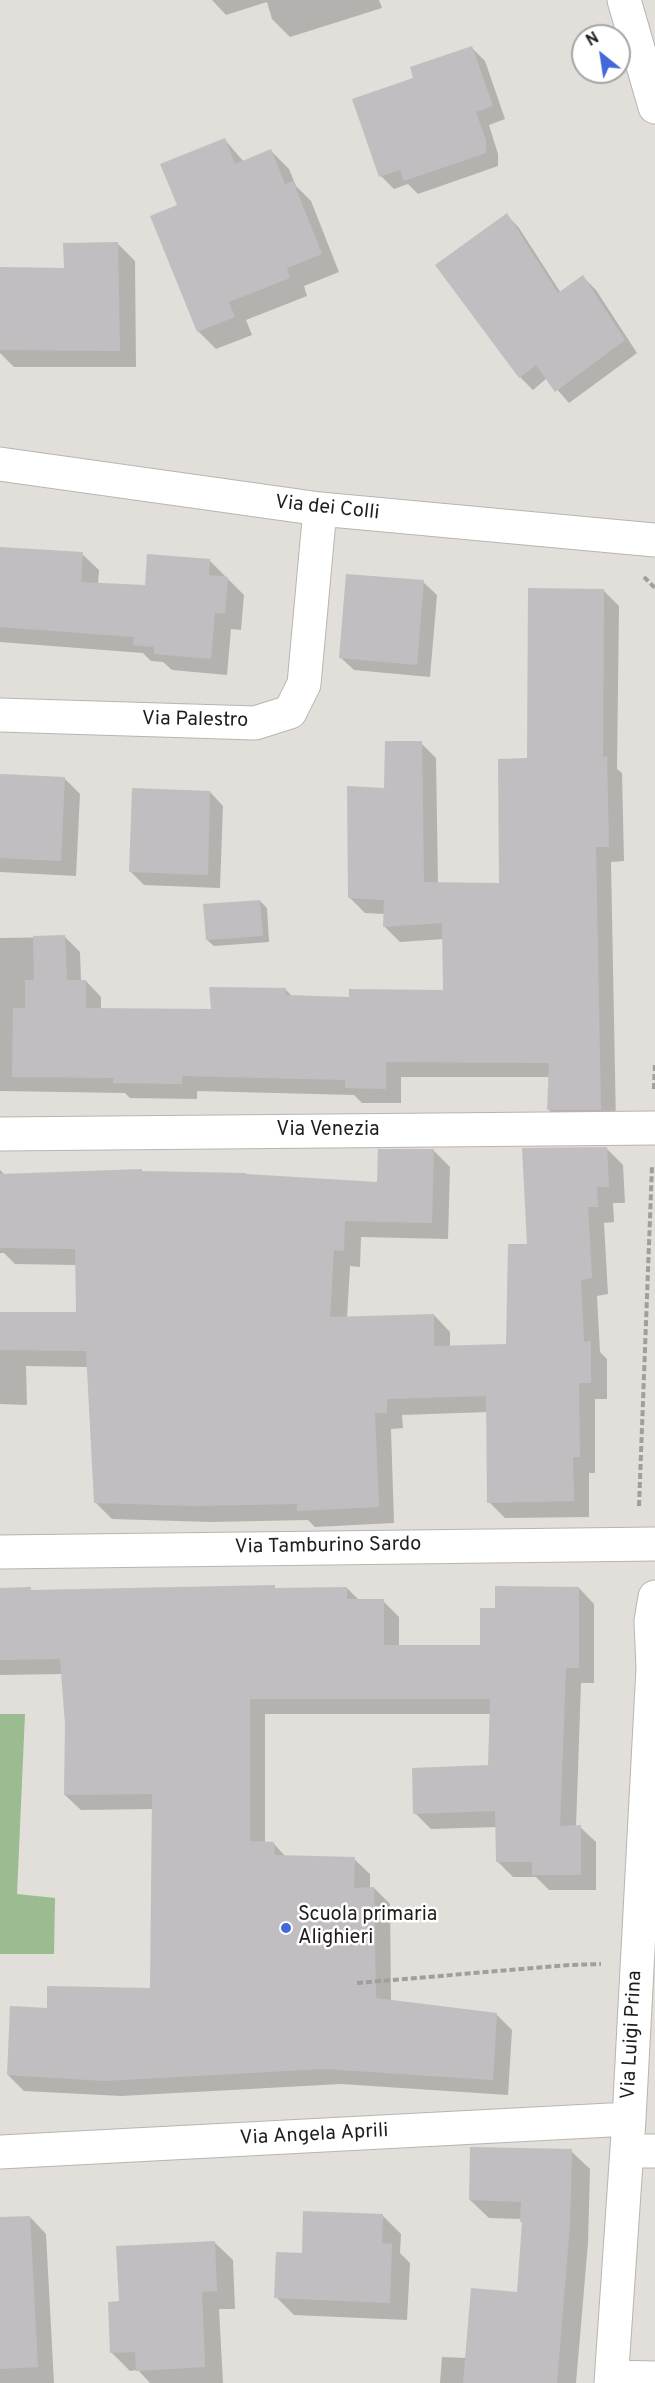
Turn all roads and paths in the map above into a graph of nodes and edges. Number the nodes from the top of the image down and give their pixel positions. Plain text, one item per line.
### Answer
1 (624, 0) edge
2 (655, 107) edge
3 (0, 464) edge
4 (320, 509) junction
5 (655, 540) edge
6 (0, 715) edge
7 (655, 1063) edge
8 (654, 1128) edge
9 (0, 1134) edge
10 (646, 1543) edge
11 (0, 1552) edge
12 (655, 1598) edge
13 (654, 1667) edge
14 (638, 1964) junction
15 (357, 1983) dead end
16 (629, 2119) junction
17 (641, 2151) edge
18 (0, 2152) edge
19 (655, 2378) edge
20 (612, 2380) edge

1 - 2 street
3 - 4 street, Via dei Colli
4 - 5 street, Via dei Colli
4 - 6 street, Via Palestro
7 - 8 path
8 - 9 street, Via Venezia
8 - 10 path
10 - 11 street, Via Tamburino Sardo
12 - 13 street, Via Luigi Prina
13 - 14 street, Via Luigi Prina
14 - 15 path
14 - 16 street, Via Luigi Prina
16 - 17 street, Via Luigi Prina
16 - 18 street, Via Angela Aprili
17 - 20 street, Via Luigi Prina
19 - 20 street

